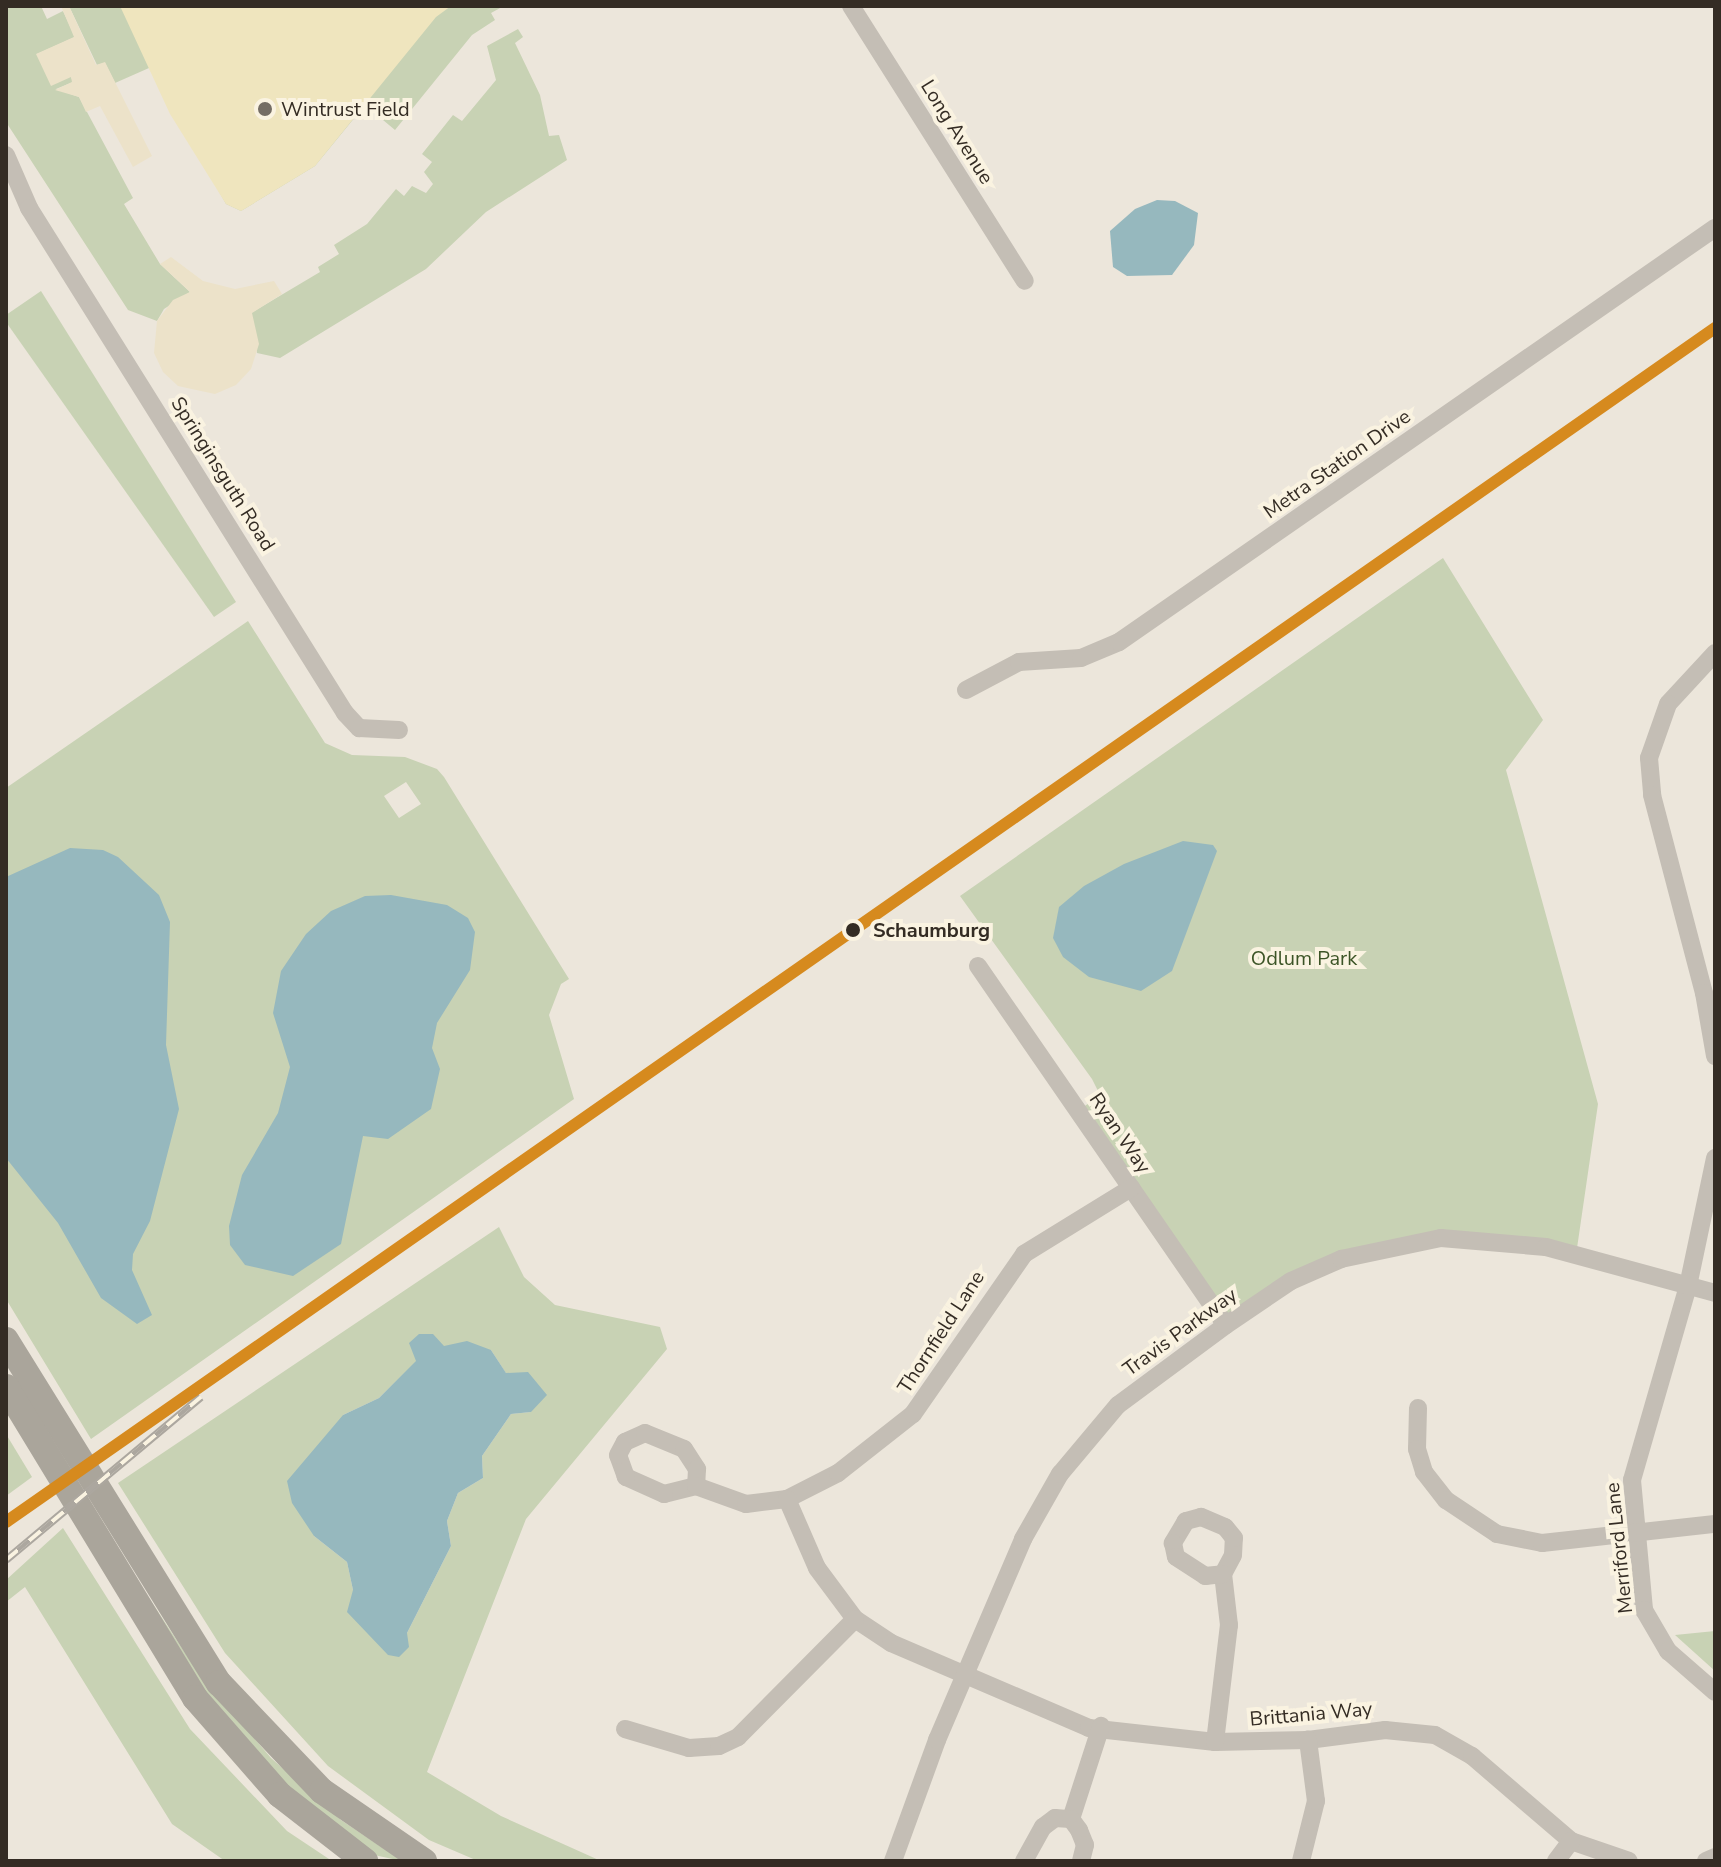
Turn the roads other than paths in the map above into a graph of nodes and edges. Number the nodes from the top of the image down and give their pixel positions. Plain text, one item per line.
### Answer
1 (851, 6) edge
2 (6, 155) edge
3 (6, 183) edge
4 (29, 208) junction
5 (1715, 228) edge
6 (1025, 281) dead end
7 (1715, 653) edge
8 (966, 690) dead end
9 (399, 730) dead end
10 (978, 966) dead end
11 (1715, 1056) edge
12 (1715, 1158) edge
13 (1131, 1188) junction
14 (1688, 1286) junction
15 (1715, 1293) edge
16 (1226, 1325) junction
17 (6, 1340) edge
18 (6, 1387) edge
19 (1418, 1408) dead end
20 (44, 1426) junction
21 (696, 1486) dead end
22 (787, 1499) junction
23 (1715, 1524) edge
24 (1637, 1530) junction
25 (113, 1539) junction
26 (1223, 1574) dead end
27 (855, 1619) junction
28 (968, 1674) junction
29 (1715, 1692) edge
30 (1101, 1726) junction
31 (625, 1729) dead end
32 (1308, 1740) junction
33 (1215, 1742) junction
34 (1071, 1819) junction
35 (1571, 1841) junction
36 (1715, 1857) edge
37 (365, 1861) edge
38 (424, 1861) edge
39 (893, 1861) edge
40 (1024, 1861) edge
41 (1081, 1861) edge
42 (1301, 1861) edge
43 (1556, 1861) edge
44 (1629, 1861) edge
45 (1706, 1861) edge

1 - 6 street, Long Avenue
2 - 4 street, Springinsguth Road
3 - 4 street, Springinsguth Road
4 - 9 street, Springinsguth Road
5 - 8 street, Metra Station Drive
7 - 11 street
10 - 13 street, Ryan Way
12 - 14 street, Merriford Lane
13 - 16 street, Ryan Way
13 - 22 street, Thornfield Lane
14 - 15 street, Travis Parkway
14 - 16 street, Travis Parkway
14 - 24 street, Merriford Lane
16 - 28 street, Travis Parkway
17 - 20 highway
18 - 20 highway
19 - 24 street
20 - 25 highway
21 - 22 street
22 - 27 street, Brittania Way
23 - 24 street
24 - 29 street, Merriford Lane
25 - 37 highway
25 - 38 highway
26 - 33 street
27 - 28 street, Brittania Way
27 - 31 street
28 - 30 street, Brittania Way
28 - 39 street, Travis Parkway
30 - 33 street, Brittania Way
30 - 34 street
32 - 33 street, Brittania Way
32 - 35 street, Brittania Way
32 - 42 street
34 - 40 street
34 - 41 street
35 - 43 street
35 - 44 street, Brittania Way
36 - 45 street

